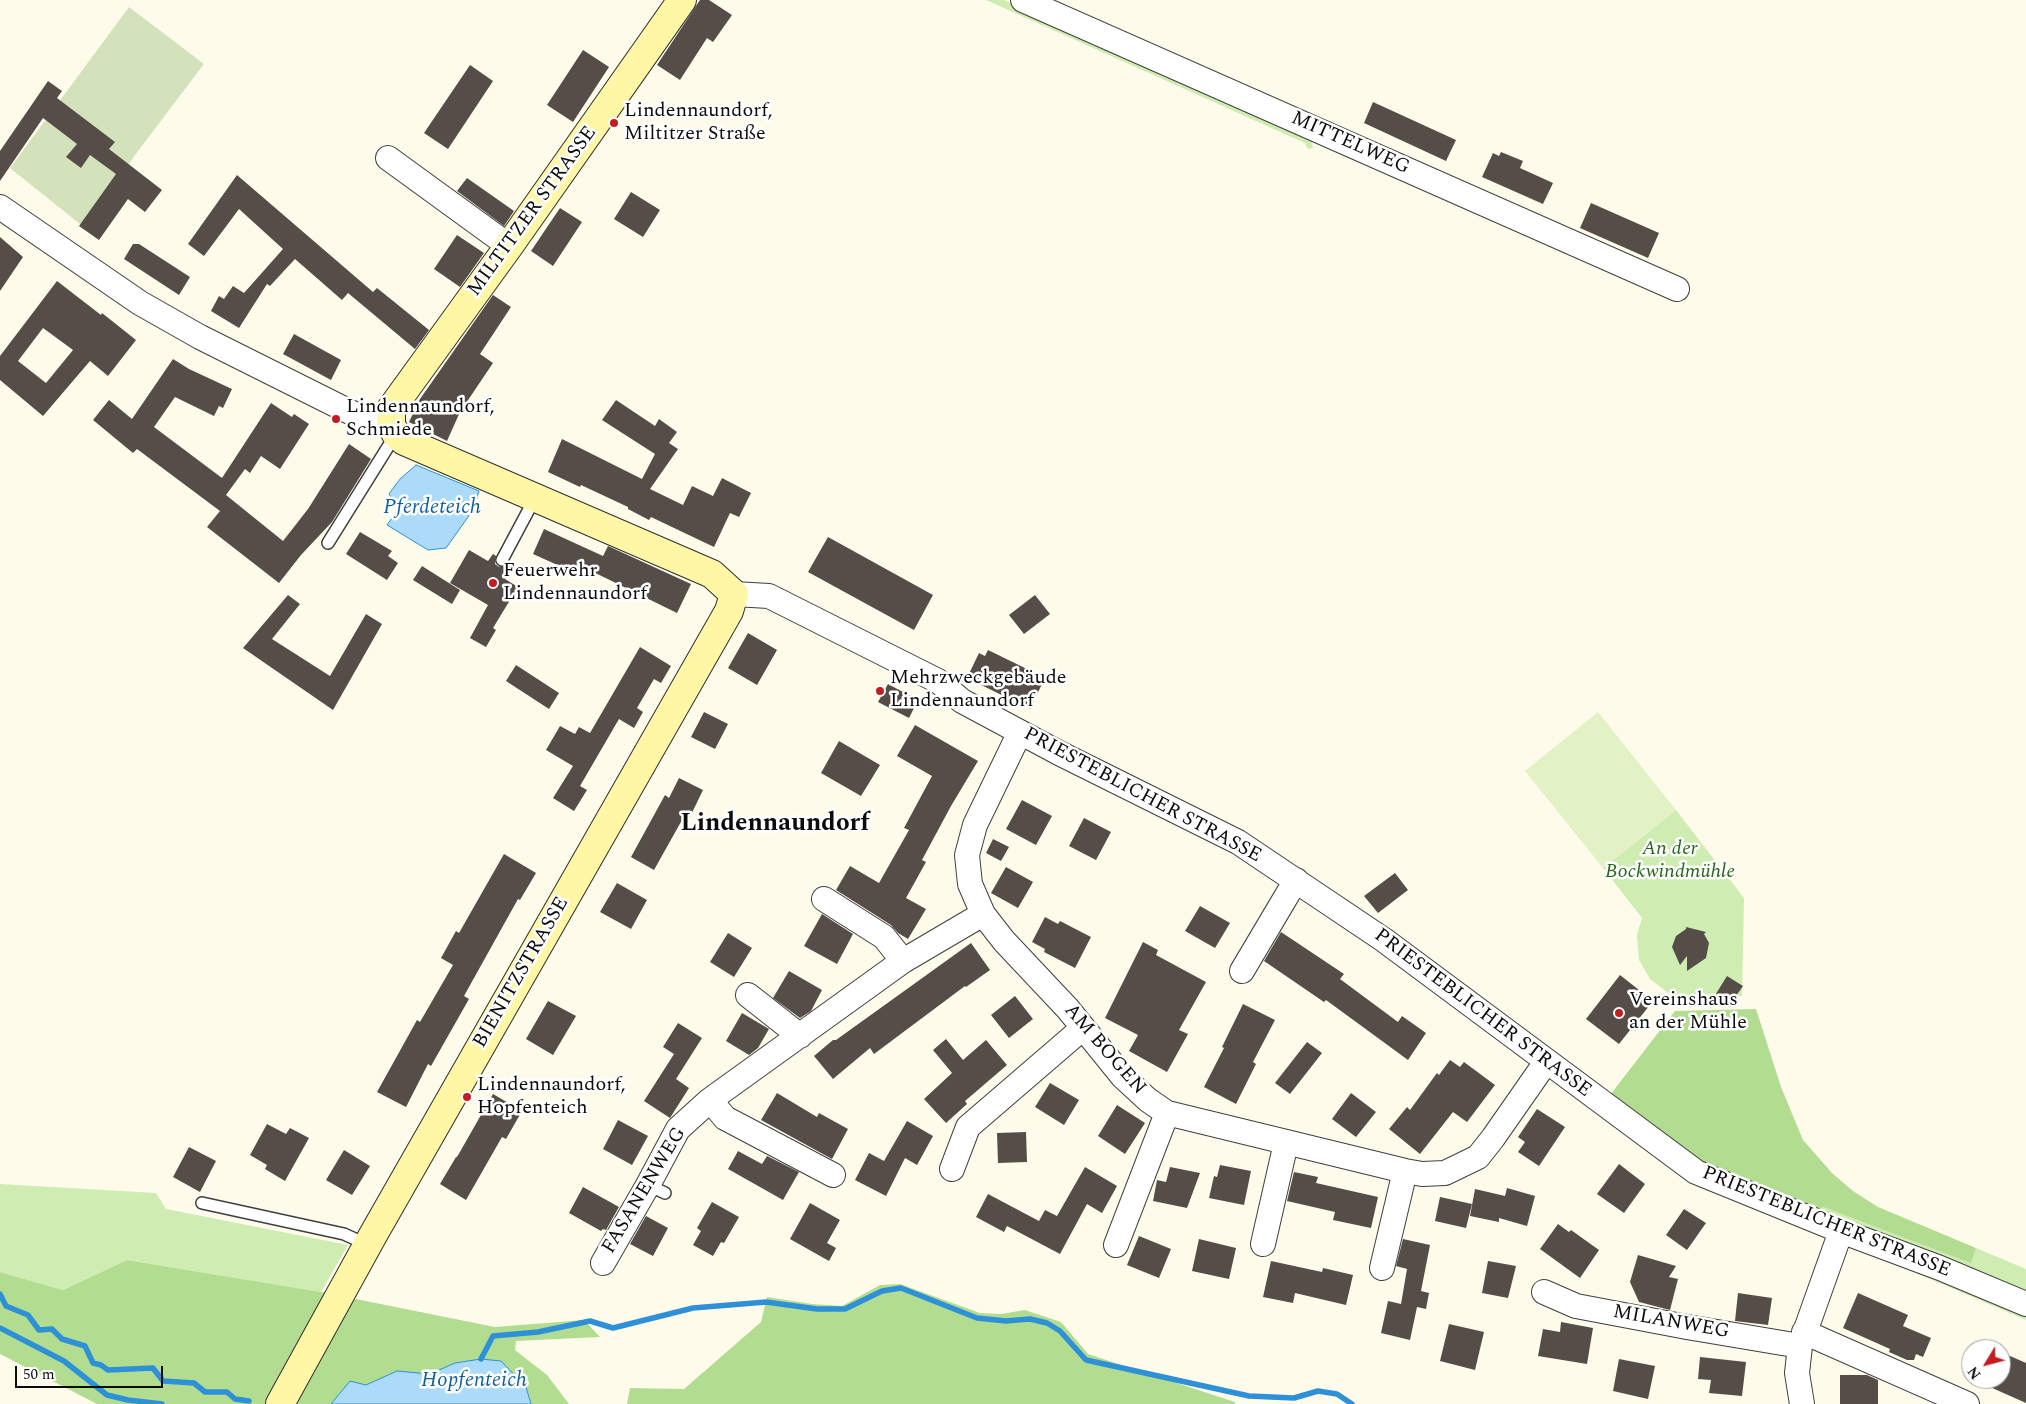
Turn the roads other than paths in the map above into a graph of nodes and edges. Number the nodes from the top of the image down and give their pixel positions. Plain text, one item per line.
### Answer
1 (682, 0) edge
2 (1023, 0) edge
3 (388, 158) dead end
4 (0, 206) edge
5 (509, 246) junction
6 (1677, 289) dead end
7 (393, 429) junction
8 (535, 498) junction
9 (328, 543) dead end
10 (502, 560) dead end
11 (734, 594) junction
12 (1020, 732) junction
13 (1296, 880) junction
14 (824, 899) dead end
15 (983, 914) junction
16 (903, 961) junction
17 (1242, 971) dead end
18 (748, 995) dead end
19 (1083, 1028) junction
20 (800, 1036) junction
21 (1546, 1062) junction
22 (710, 1100) junction
23 (1167, 1113) junction
24 (1286, 1143) junction
25 (952, 1169) dead end
26 (1405, 1170) junction
27 (833, 1175) dead end
28 (202, 1203) dead end
29 (1841, 1231) junction
30 (1116, 1244) dead end
31 (1263, 1244) dead end
32 (368, 1245) junction
33 (603, 1263) dead end
34 (1382, 1268) dead end
35 (1544, 1292) dead end
36 (2026, 1304) edge
37 (1802, 1339) junction
38 (280, 1404) edge
39 (1802, 1404) edge
40 (1967, 1404) edge

1 - 5 street, MILTITZER STRASSE
2 - 6 street, MITTELWEG
3 - 5 street
4 - 7 street
5 - 7 street, MILTITZER STRASSE
7 - 8 street
7 - 9 lane
8 - 10 lane
8 - 11 street
11 - 12 street, PRIESTEBLICHER STRASSE
11 - 32 street, BIENITZSTRASSE
12 - 13 street, PRIESTEBLICHER STRASSE
12 - 15 street, AM BOGEN
13 - 17 street
13 - 21 street, PRIESTEBLICHER STRASSE
14 - 16 street
15 - 16 street, FASANENWEG
15 - 19 street, AM BOGEN
16 - 20 street, FASANENWEG
18 - 20 street
19 - 23 street, AM BOGEN
19 - 25 street
20 - 22 street, FASANENWEG
21 - 26 street, AM BOGEN
21 - 29 street, PRIESTEBLICHER STRASSE
22 - 27 street
22 - 33 street, FASANENWEG
23 - 24 street, AM BOGEN
23 - 30 street
24 - 26 street, AM BOGEN
24 - 31 street
26 - 34 street
28 - 32 lane
29 - 36 street, PRIESTEBLICHER STRASSE
29 - 37 street
32 - 38 street, BIENITZSTRASSE
35 - 37 street, MILANWEG
37 - 39 street
37 - 40 street, MILANWEG

